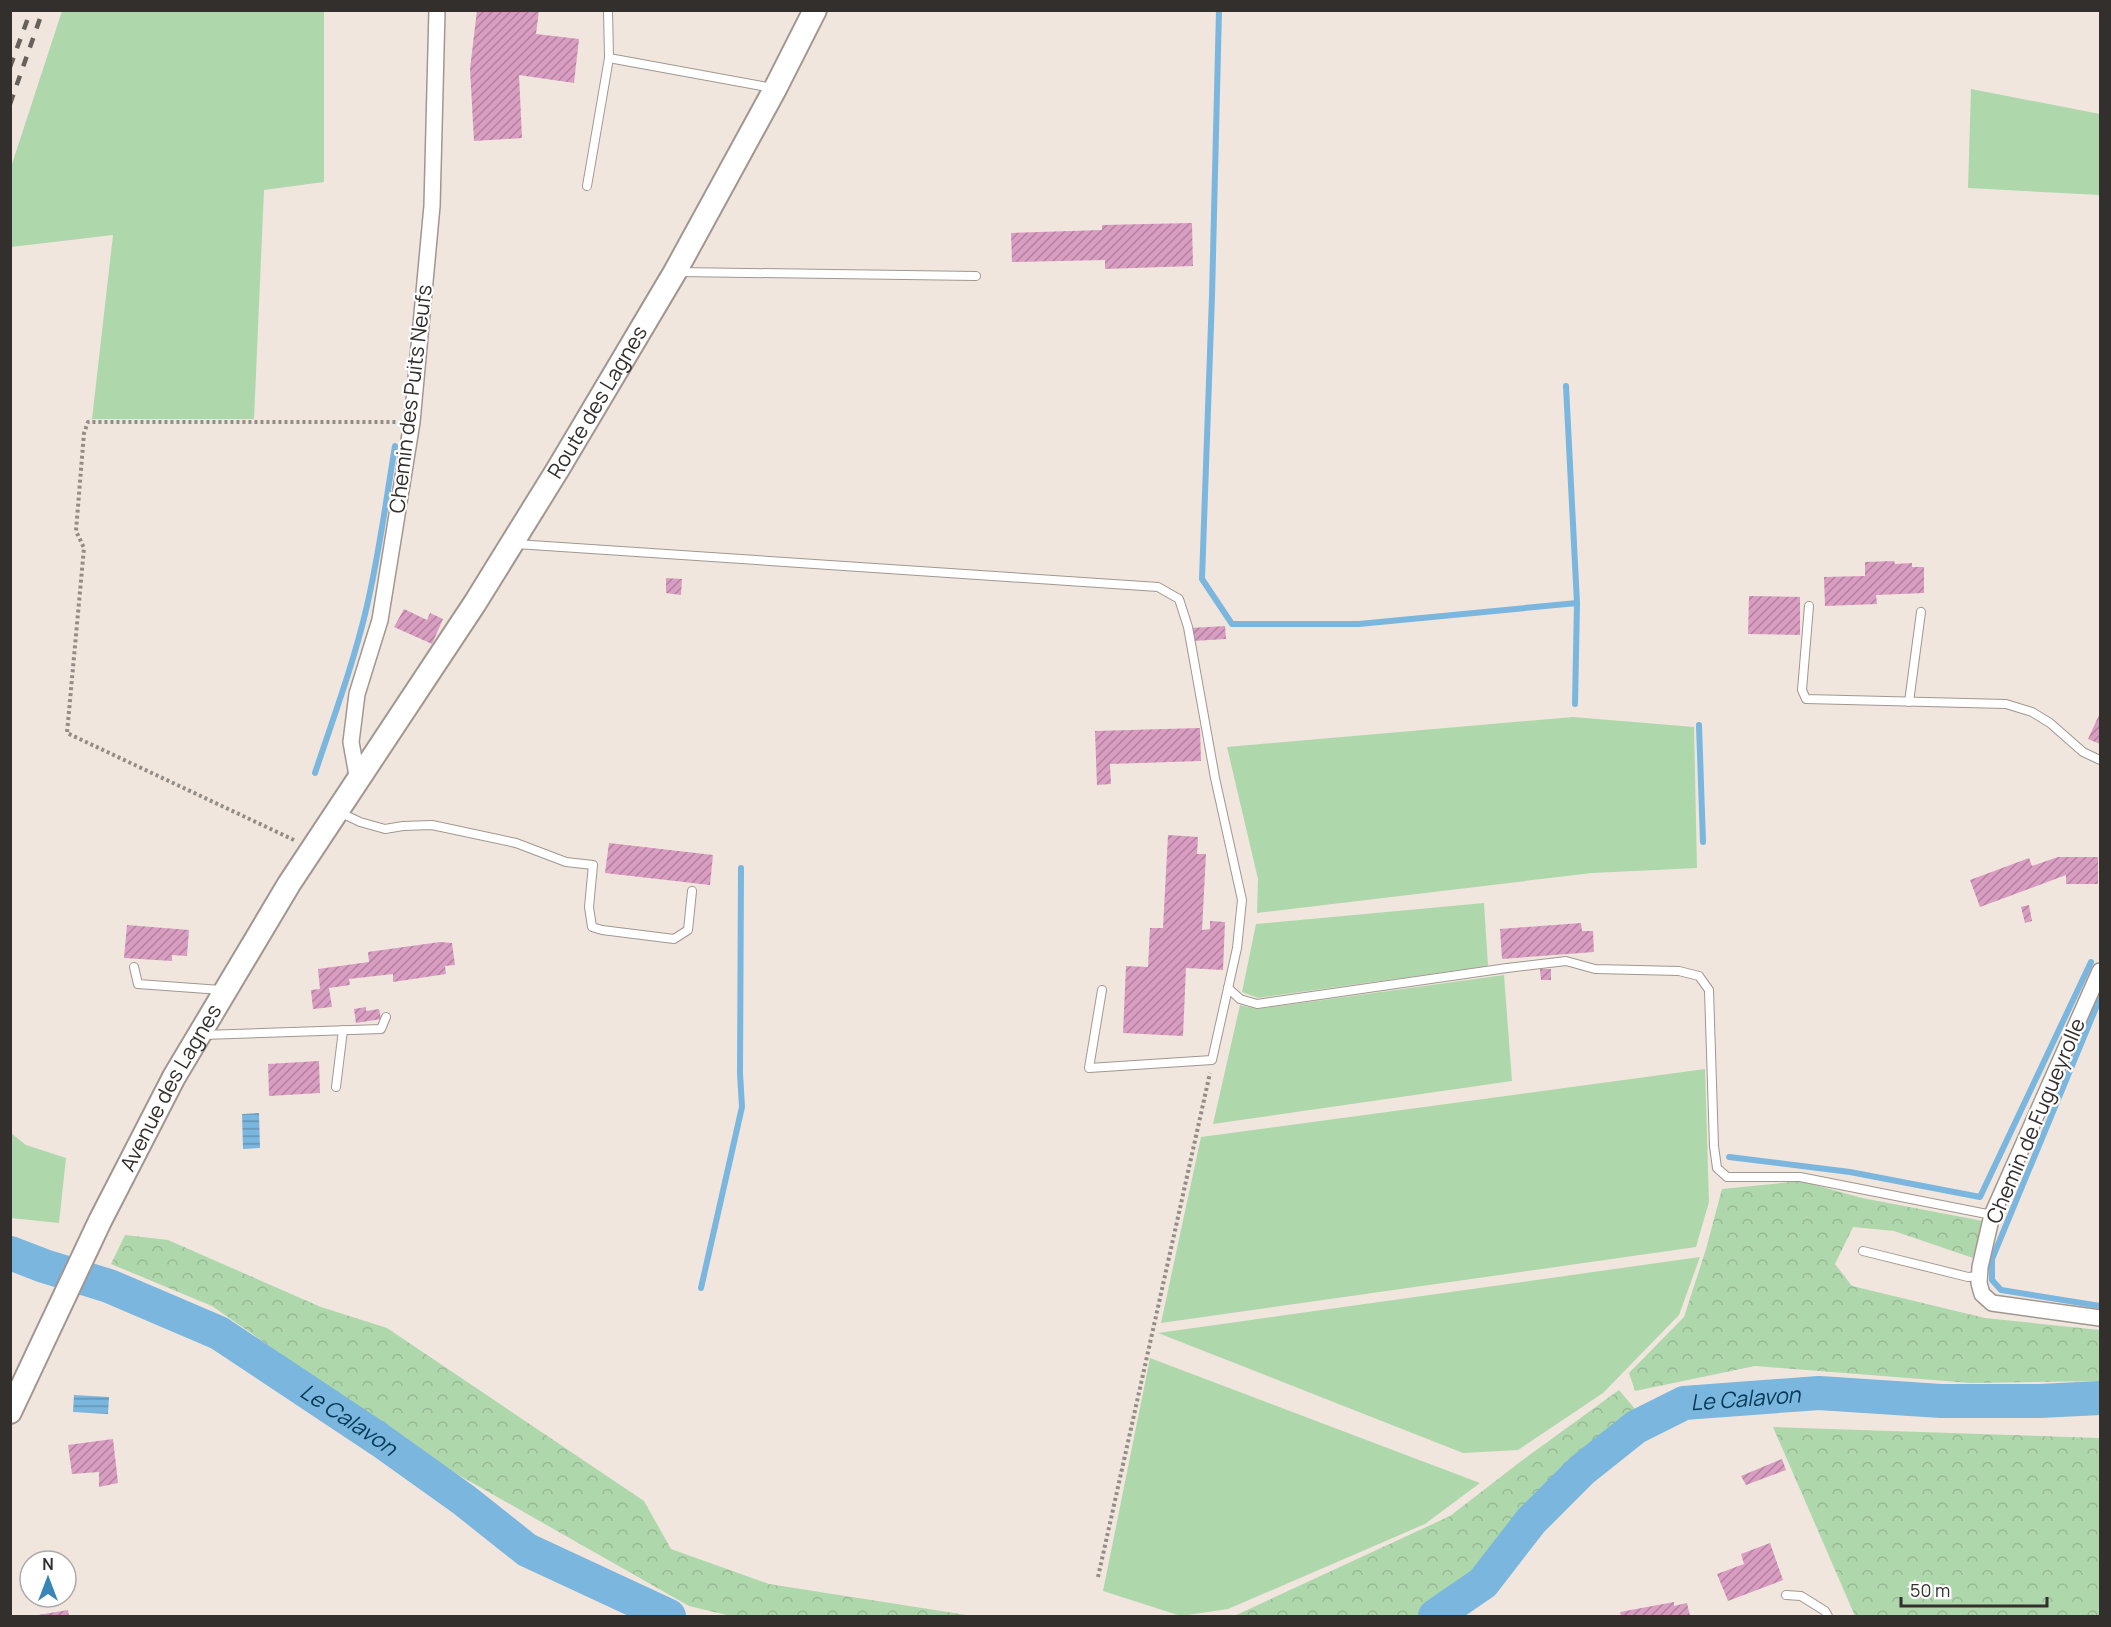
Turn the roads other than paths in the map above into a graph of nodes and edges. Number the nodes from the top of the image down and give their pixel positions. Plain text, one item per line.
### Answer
1 (437, 10) edge
2 (608, 10) edge
3 (815, 10) edge
4 (609, 58) junction
5 (775, 89) junction
6 (587, 186) dead end
7 (675, 272) junction
8 (976, 276) dead end
9 (512, 543) junction
10 (1809, 606) dead end
11 (1922, 612) dead end
12 (1909, 702) junction
13 (2100, 759) edge
14 (358, 781) junction
15 (338, 811) junction
16 (692, 891) dead end
17 (134, 967) dead end
18 (2100, 971) edge
19 (1228, 988) junction
20 (226, 990) junction
21 (1102, 990) dead end
22 (386, 1017) dead end
23 (343, 1030) junction
24 (199, 1036) junction
25 (336, 1087) dead end
26 (1992, 1215) junction
27 (1863, 1251) dead end
28 (1979, 1276) junction
29 (2100, 1318) edge
30 (10, 1412) edge
31 (1786, 1595) dead end
32 (1828, 1617) edge

1 - 14 street, Chemin des Puits Neufs
2 - 4 lane
3 - 5 street, Route des Lagnes
4 - 5 lane
4 - 6 lane
5 - 7 street, Route des Lagnes
7 - 8 lane
7 - 9 street, Route des Lagnes
9 - 14 street, Route des Lagnes
9 - 19 lane
10 - 12 lane
11 - 12 lane
12 - 13 lane
14 - 15 street, Avenue des Lagnes
15 - 16 lane
15 - 20 street, Avenue des Lagnes
17 - 20 lane
18 - 26 street, Chemin de Fugueyrolle
19 - 21 lane
19 - 26 lane
20 - 24 street, Avenue des Lagnes
22 - 23 lane
23 - 24 lane
23 - 25 lane
24 - 30 street, Avenue des Lagnes
26 - 28 street, Chemin de Fugueyrolle
27 - 28 lane
28 - 29 street
31 - 32 lane

